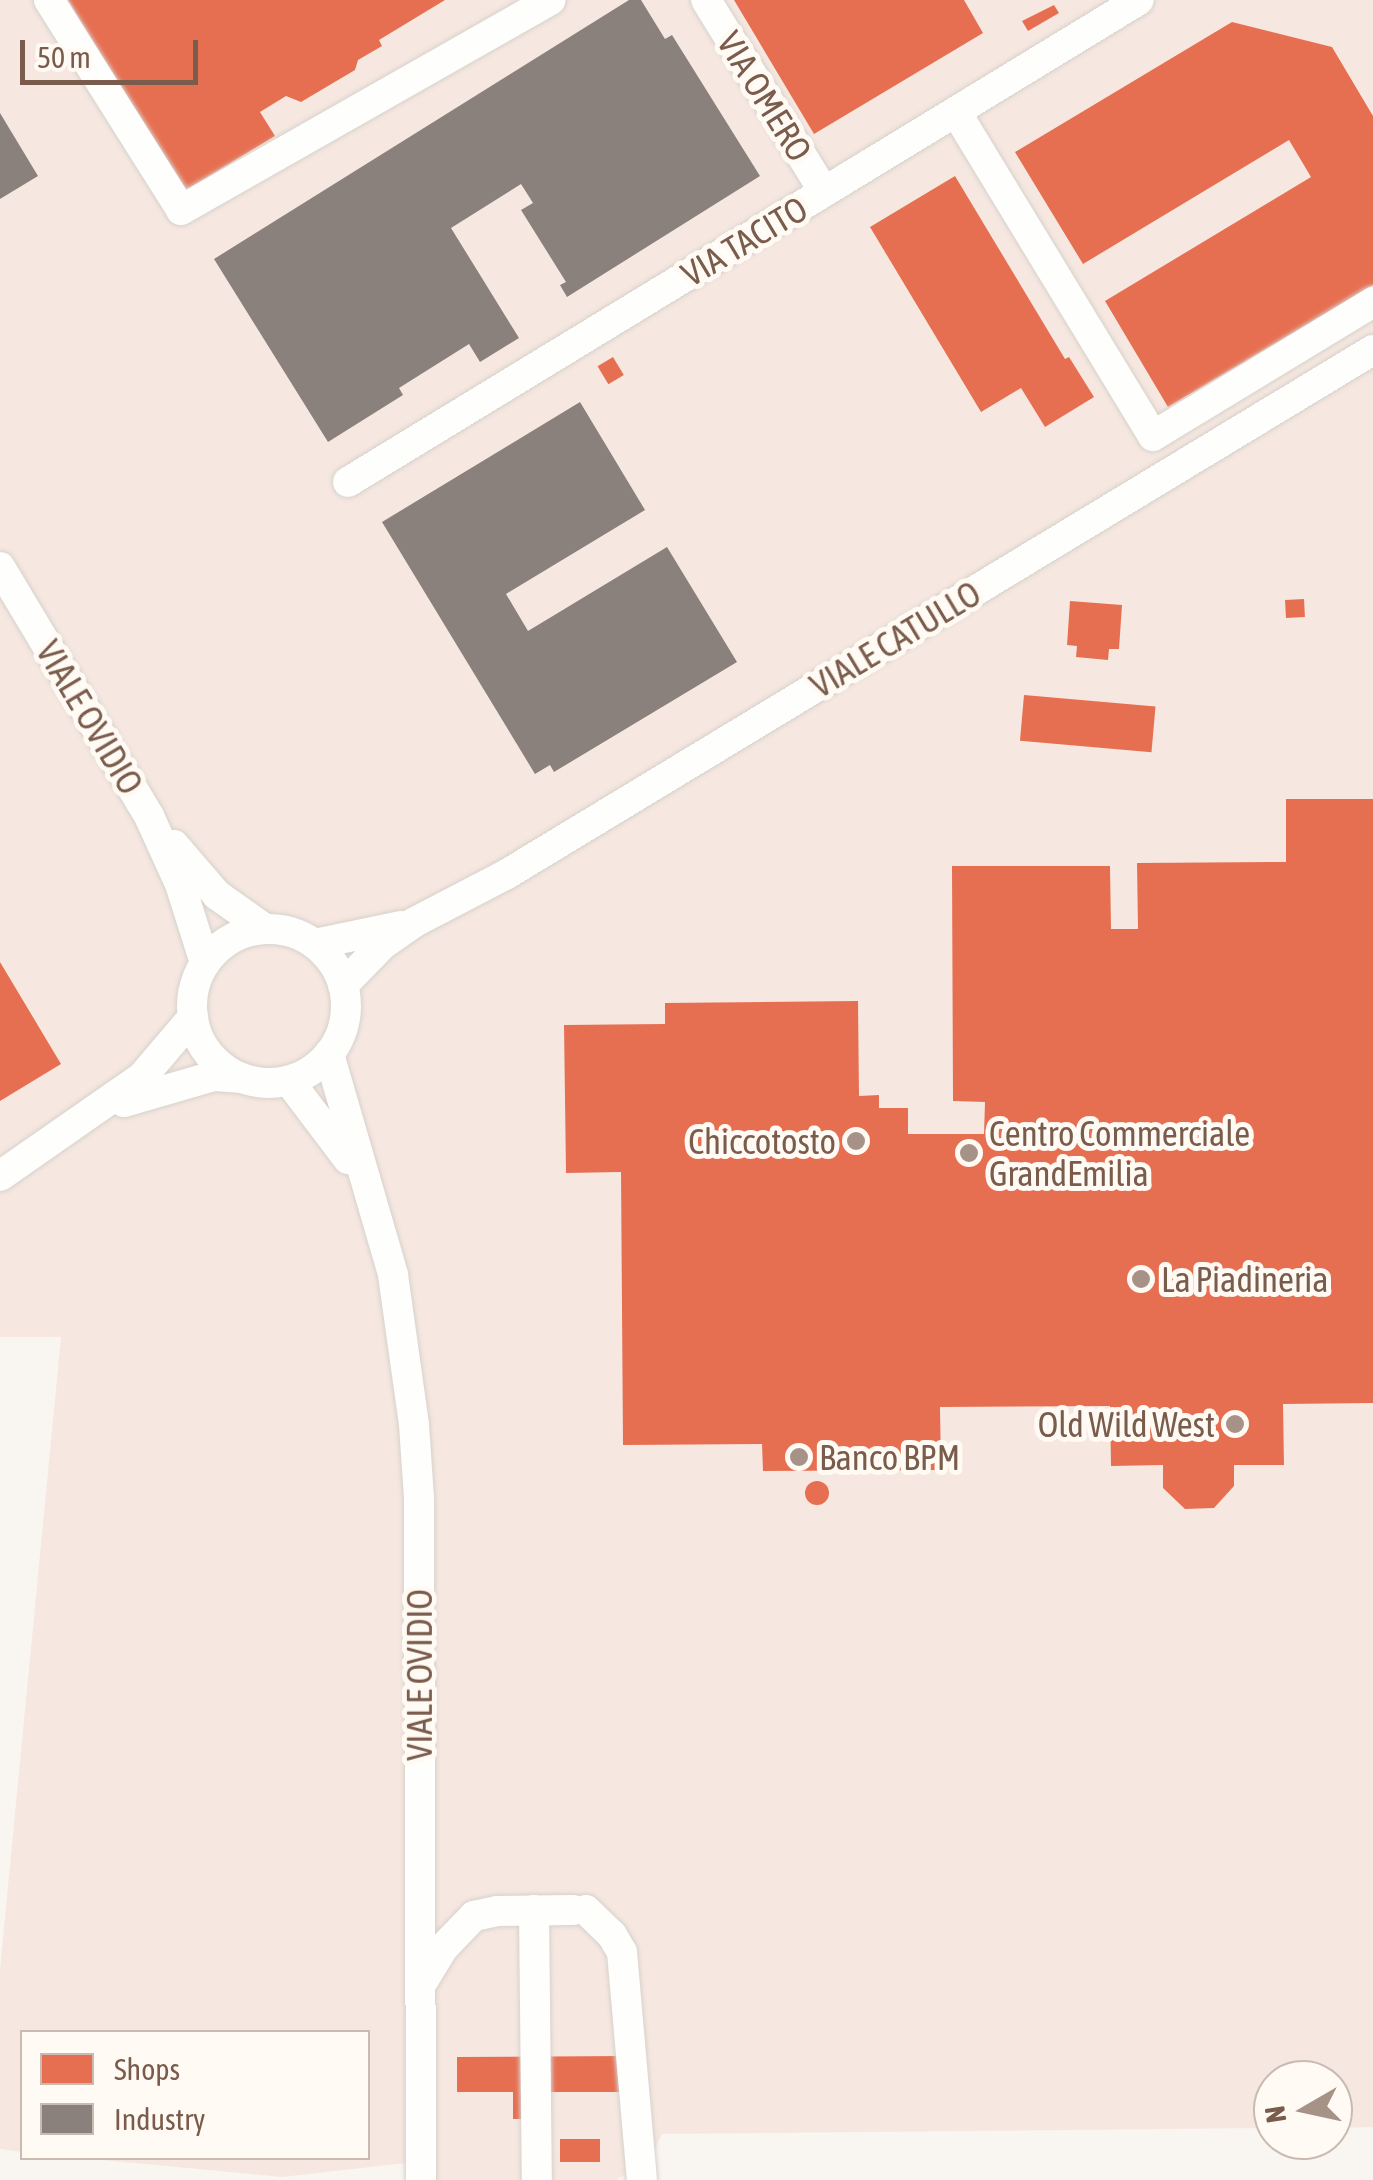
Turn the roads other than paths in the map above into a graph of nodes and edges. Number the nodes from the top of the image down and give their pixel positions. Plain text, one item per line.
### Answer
1 (49, 0) edge
2 (550, 0) edge
3 (706, 0) edge
4 (1139, 0) edge
5 (956, 112) junction
6 (824, 192) junction
7 (1373, 302) edge
8 (1373, 350) edge
9 (348, 482) dead end
10 (0, 568) edge
11 (149, 816) junction
12 (413, 922) junction
13 (265, 929) junction
14 (314, 944) junction
15 (204, 963) junction
16 (343, 985) junction
17 (193, 1018) junction
18 (329, 1054) junction
19 (240, 1078) junction
20 (289, 1081) junction
21 (93, 1114) junction
22 (0, 1176) edge
23 (362, 1178) junction
24 (586, 1910) dead end
25 (419, 1988) junction
26 (420, 2180) edge
27 (538, 2180) edge
28 (642, 2180) edge

1 - 2 street
3 - 6 street, VIA OMERO
4 - 5 street, VIA TACITO
5 - 6 street, VIA TACITO
5 - 7 street
6 - 9 street, VIA TACITO
8 - 12 street, VIALE CATULLO
10 - 11 street, VIALE OVIDIO
11 - 13 street, VIALE OVIDIO
11 - 15 street, VIALE OVIDIO
12 - 14 street, VIALE CATULLO
12 - 16 street, VIALE CATULLO
13 - 14 street
13 - 15 street
14 - 16 street
15 - 17 street
16 - 18 street
17 - 19 street
17 - 21 street
18 - 20 street
18 - 23 street, VIALE OVIDIO
19 - 20 street
19 - 21 street
20 - 23 street, VIALE OVIDIO
21 - 22 street
23 - 25 street, VIALE OVIDIO
24 - 28 street
25 - 26 street, VIALE OVIDIO
25 - 27 street

